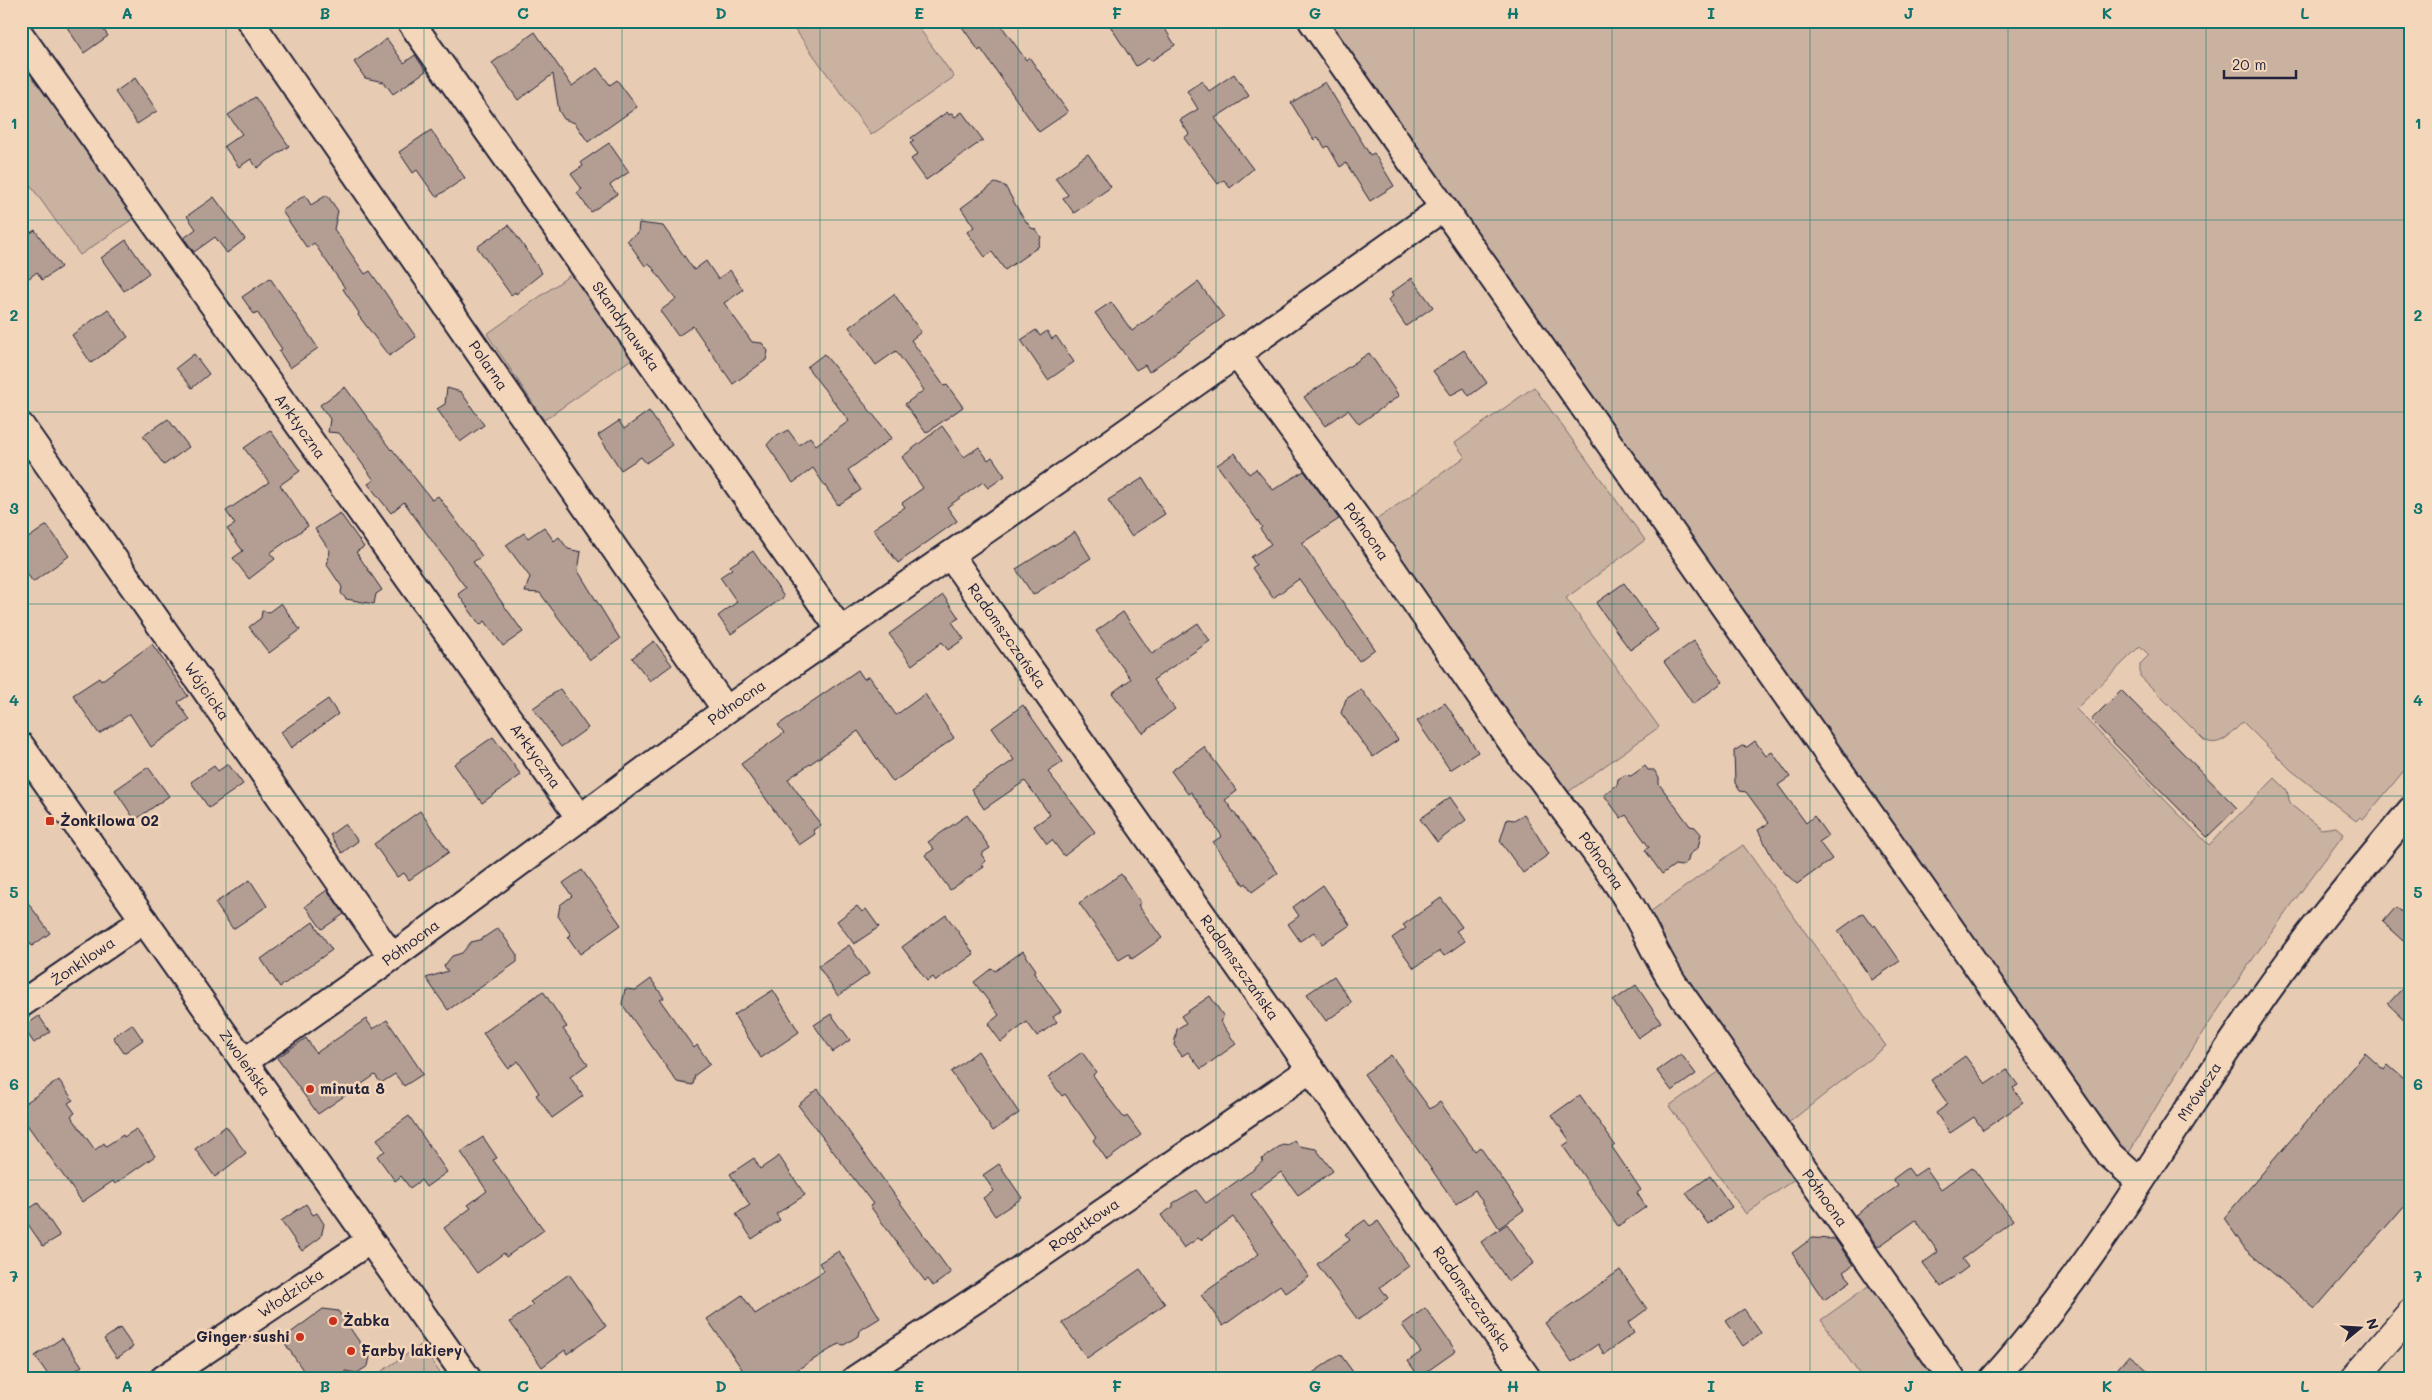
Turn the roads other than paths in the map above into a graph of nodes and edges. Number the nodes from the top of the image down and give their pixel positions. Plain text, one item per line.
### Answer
1 (250, 21) edge
2 (410, 21) edge
3 (1312, 21) edge
4 (21, 36) edge
5 (1443, 208) junction
6 (1236, 353) junction
7 (21, 426) edge
8 (950, 555) junction
9 (841, 631) junction
10 (726, 710) junction
11 (21, 746) edge
12 (2411, 810) edge
13 (579, 817) junction
14 (144, 920) junction
15 (392, 957) junction
16 (21, 1004) edge
17 (244, 1062) junction
18 (1311, 1069) junction
19 (2140, 1182) junction
20 (369, 1241) junction
21 (2411, 1313) edge
22 (163, 1379) edge
23 (468, 1379) edge
24 (855, 1379) edge
25 (1528, 1379) edge
26 (1952, 1379) edge
27 (1993, 1379) edge
28 (2354, 1379) edge

1 - 10 street, Polarna
2 - 9 street, Skandynawska
3 - 5 street
4 - 13 street, Arktyczna
5 - 6 street, Północna
5 - 19 street
6 - 8 street, Północna
6 - 26 street, Północna
7 - 15 street, Wójcicka
8 - 9 street, Północna
8 - 18 street, Radomszczańska
9 - 10 street, Północna
10 - 13 street, Północna
11 - 14 street, Zwoleńska
12 - 19 street, Mrówcza
13 - 15 street, Północna
14 - 16 street, Żonkilowa
14 - 17 street, Zwoleńska
15 - 17 street, Północna
17 - 20 street, Zwoleńska
18 - 24 street, Rogatkowa
18 - 25 street, Radomszczańska
19 - 27 street, Mrówcza
20 - 22 street, Włodzicka
20 - 23 street, Zwoleńska
21 - 28 main road

